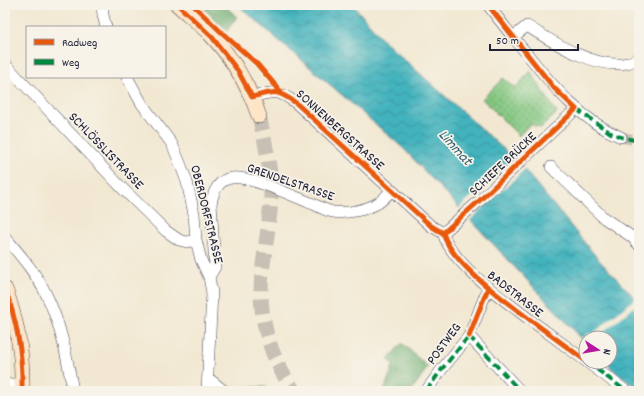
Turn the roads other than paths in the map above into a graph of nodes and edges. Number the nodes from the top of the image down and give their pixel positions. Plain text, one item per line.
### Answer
1 (102, 5) edge
2 (178, 5) edge
3 (488, 5) edge
4 (106, 26) edge
5 (513, 37) junction
6 (639, 58) edge
7 (5, 64) edge
8 (128, 78) edge
9 (252, 97) junction
10 (576, 109) junction
11 (259, 116) tunnel mouth
12 (622, 137) tunnel mouth
13 (551, 167) dead end
14 (392, 191) junction
15 (443, 232) junction
16 (5, 237) edge
17 (196, 240) junction
18 (639, 245) edge
19 (209, 278) junction
20 (488, 288) junction
21 (5, 289) edge
22 (469, 336) junction
23 (578, 356) edge
24 (597, 370) edge
25 (208, 378) junction
26 (5, 385) edge
27 (22, 387) edge
28 (73, 391) edge
29 (207, 391) edge
30 (224, 391) edge
31 (426, 391) edge
32 (520, 391) edge
33 (626, 391) edge

1 - 4 street
2 - 9 main road
3 - 5 street
5 - 6 street
5 - 10 street
7 - 17 street, SCHLÖSSLISTRASSE
8 - 17 street, OBERDORFSTRASSE
9 - 11 main road
9 - 14 street, SONNENBERGSTRASSE
10 - 12 street
10 - 15 street, SCHIEFE BRÜCKE
13 - 18 street
14 - 15 street, SONNENBERGSTRASSE
14 - 19 street, GRENDELSTRASSE
15 - 20 street, BADSTRASSE
16 - 28 street
17 - 19 street, OBERDORFSTRASSE
19 - 25 street, GRENDELSTRASSE
20 - 22 street, POSTWEG
20 - 23 street, BADSTRASSE
21 - 27 main road
22 - 31 street, POSTWEG
22 - 32 street
24 - 33 street, BADSTRASSE
25 - 29 street, GRENDELSTRASSE
25 - 30 street
26 - 27 street

